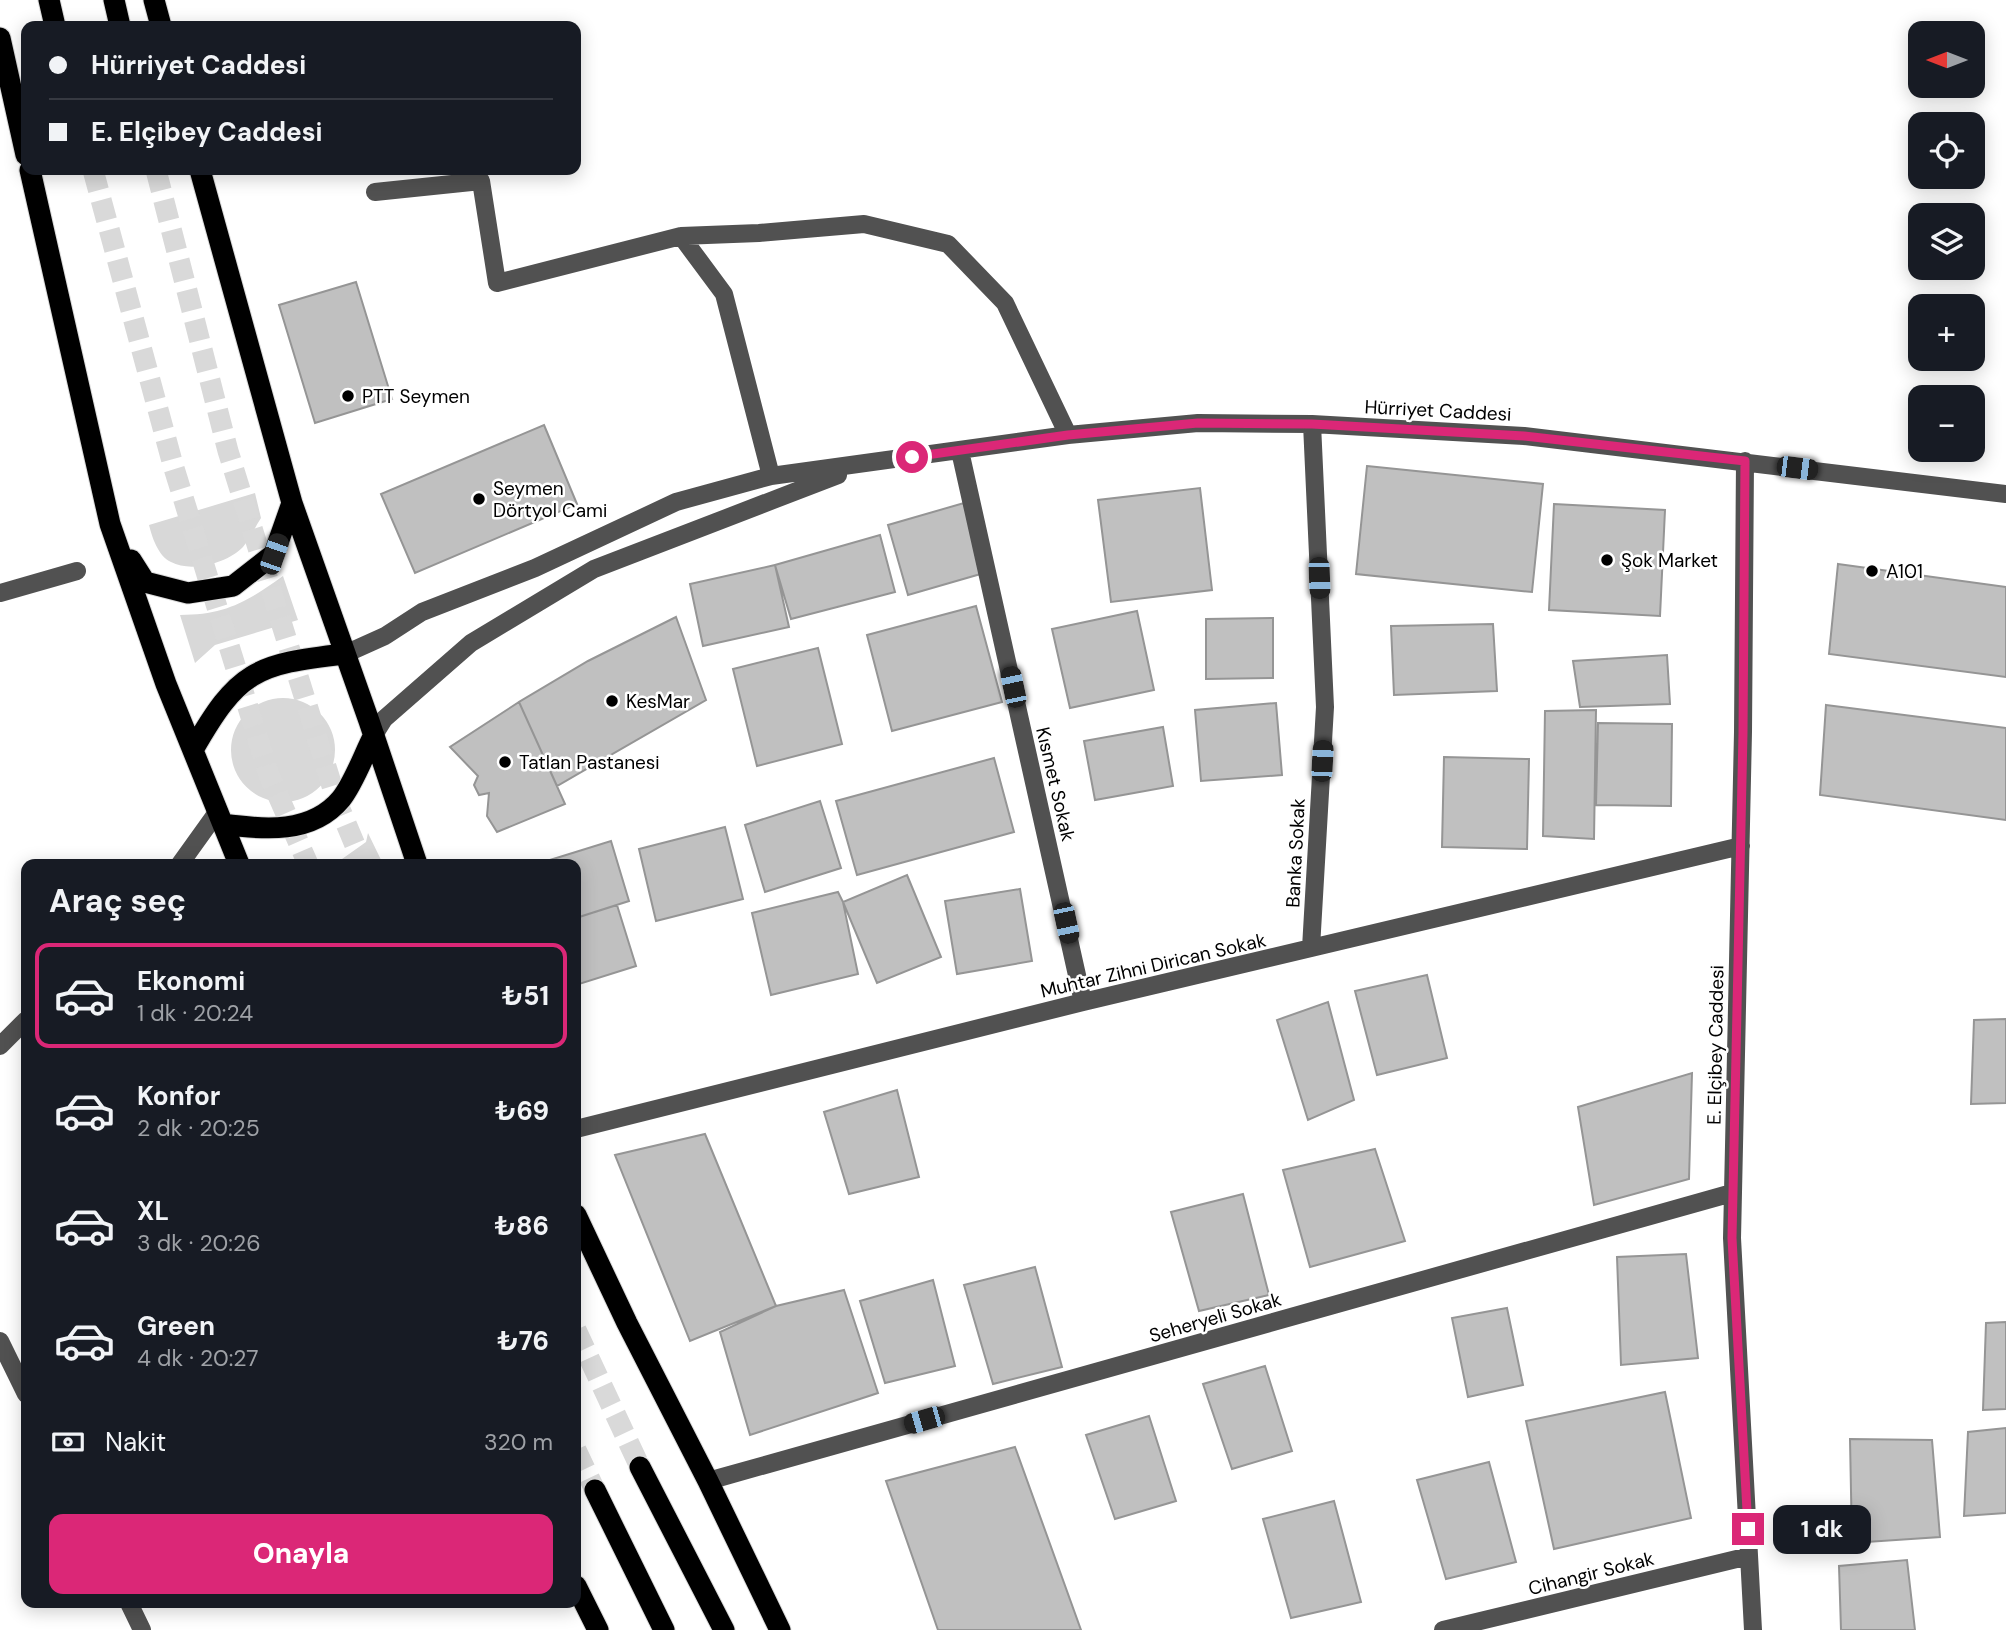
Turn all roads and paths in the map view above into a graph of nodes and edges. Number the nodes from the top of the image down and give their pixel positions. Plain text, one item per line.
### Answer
1 (49, 0) edge
2 (114, 0) edge
3 (154, 0) edge
4 (54, 21) edge
5 (119, 21) edge
6 (160, 21) edge
7 (0, 38) edge
8 (21, 132) edge
9 (31, 175) edge
10 (201, 175) edge
11 (375, 192) dead end
12 (681, 236) junction
13 (1312, 424) junction
14 (1068, 435) junction
15 (960, 451) junction
16 (1745, 461) junction
17 (867, 464) junction
18 (771, 477) junction
19 (2006, 494) edge
20 (292, 503) junction
21 (110, 524) junction
22 (77, 571) dead end
23 (0, 593) edge
24 (345, 654) junction
25 (374, 735) junction
26 (193, 750) junction
27 (220, 818) junction
28 (1741, 846) junction
29 (184, 859) edge
30 (237, 859) edge
31 (415, 859) edge
32 (1311, 948) junction
33 (1083, 1002) junction
34 (21, 1025) edge
35 (0, 1046) edge
36 (581, 1128) edge
37 (1732, 1193) junction
38 (581, 1225) edge
39 (0, 1341) edge
40 (21, 1384) edge
41 (640, 1467) tunnel mouth
42 (708, 1481) junction
43 (595, 1490) tunnel mouth
44 (1749, 1556) junction
45 (581, 1596) edge
46 (131, 1608) edge
47 (142, 1630) edge
48 (598, 1630) edge
49 (664, 1630) edge
50 (724, 1630) edge
51 (780, 1630) edge
52 (1443, 1630) edge
53 (1753, 1630) edge

1 - 4 highway
2 - 5 highway
3 - 6 highway
7 - 8 highway
9 - 21 highway
10 - 20 highway
11 - 12 street
12 - 14 street
12 - 18 street
13 - 14 street, Hürriyet Caddesi
13 - 16 street, Hürriyet Caddesi
13 - 32 street, Banka Sokak
14 - 15 street, Hürriyet Caddesi
15 - 17 street, Hürriyet Caddesi
15 - 33 street, Kısmet Sokak
16 - 19 street, Hürriyet Caddesi
16 - 28 street, E. Elçibey Caddesi
17 - 18 street
17 - 25 street
18 - 24 street
20 - 21 highway
20 - 24 highway
21 - 26 highway
22 - 23 street
24 - 25 highway
24 - 26 highway
25 - 27 highway
25 - 31 highway
26 - 27 highway
27 - 29 street
27 - 30 highway
28 - 32 street, Muhtar Zihni Dirican Sokak
28 - 37 street, E. Elçibey Caddesi
32 - 33 street, Muhtar Zihni Dirican Sokak
33 - 36 street, Muhtar Zihni Dirican Sokak
34 - 35 street
37 - 42 street, Seheryeli Sokak
37 - 44 street, E. Elçibey Caddesi
38 - 42 highway
39 - 40 street
41 - 50 highway
42 - 51 highway
43 - 49 highway
44 - 52 street, Cihangir Sokak
44 - 53 street, E. Elçibey Caddesi
45 - 48 highway
46 - 47 street

